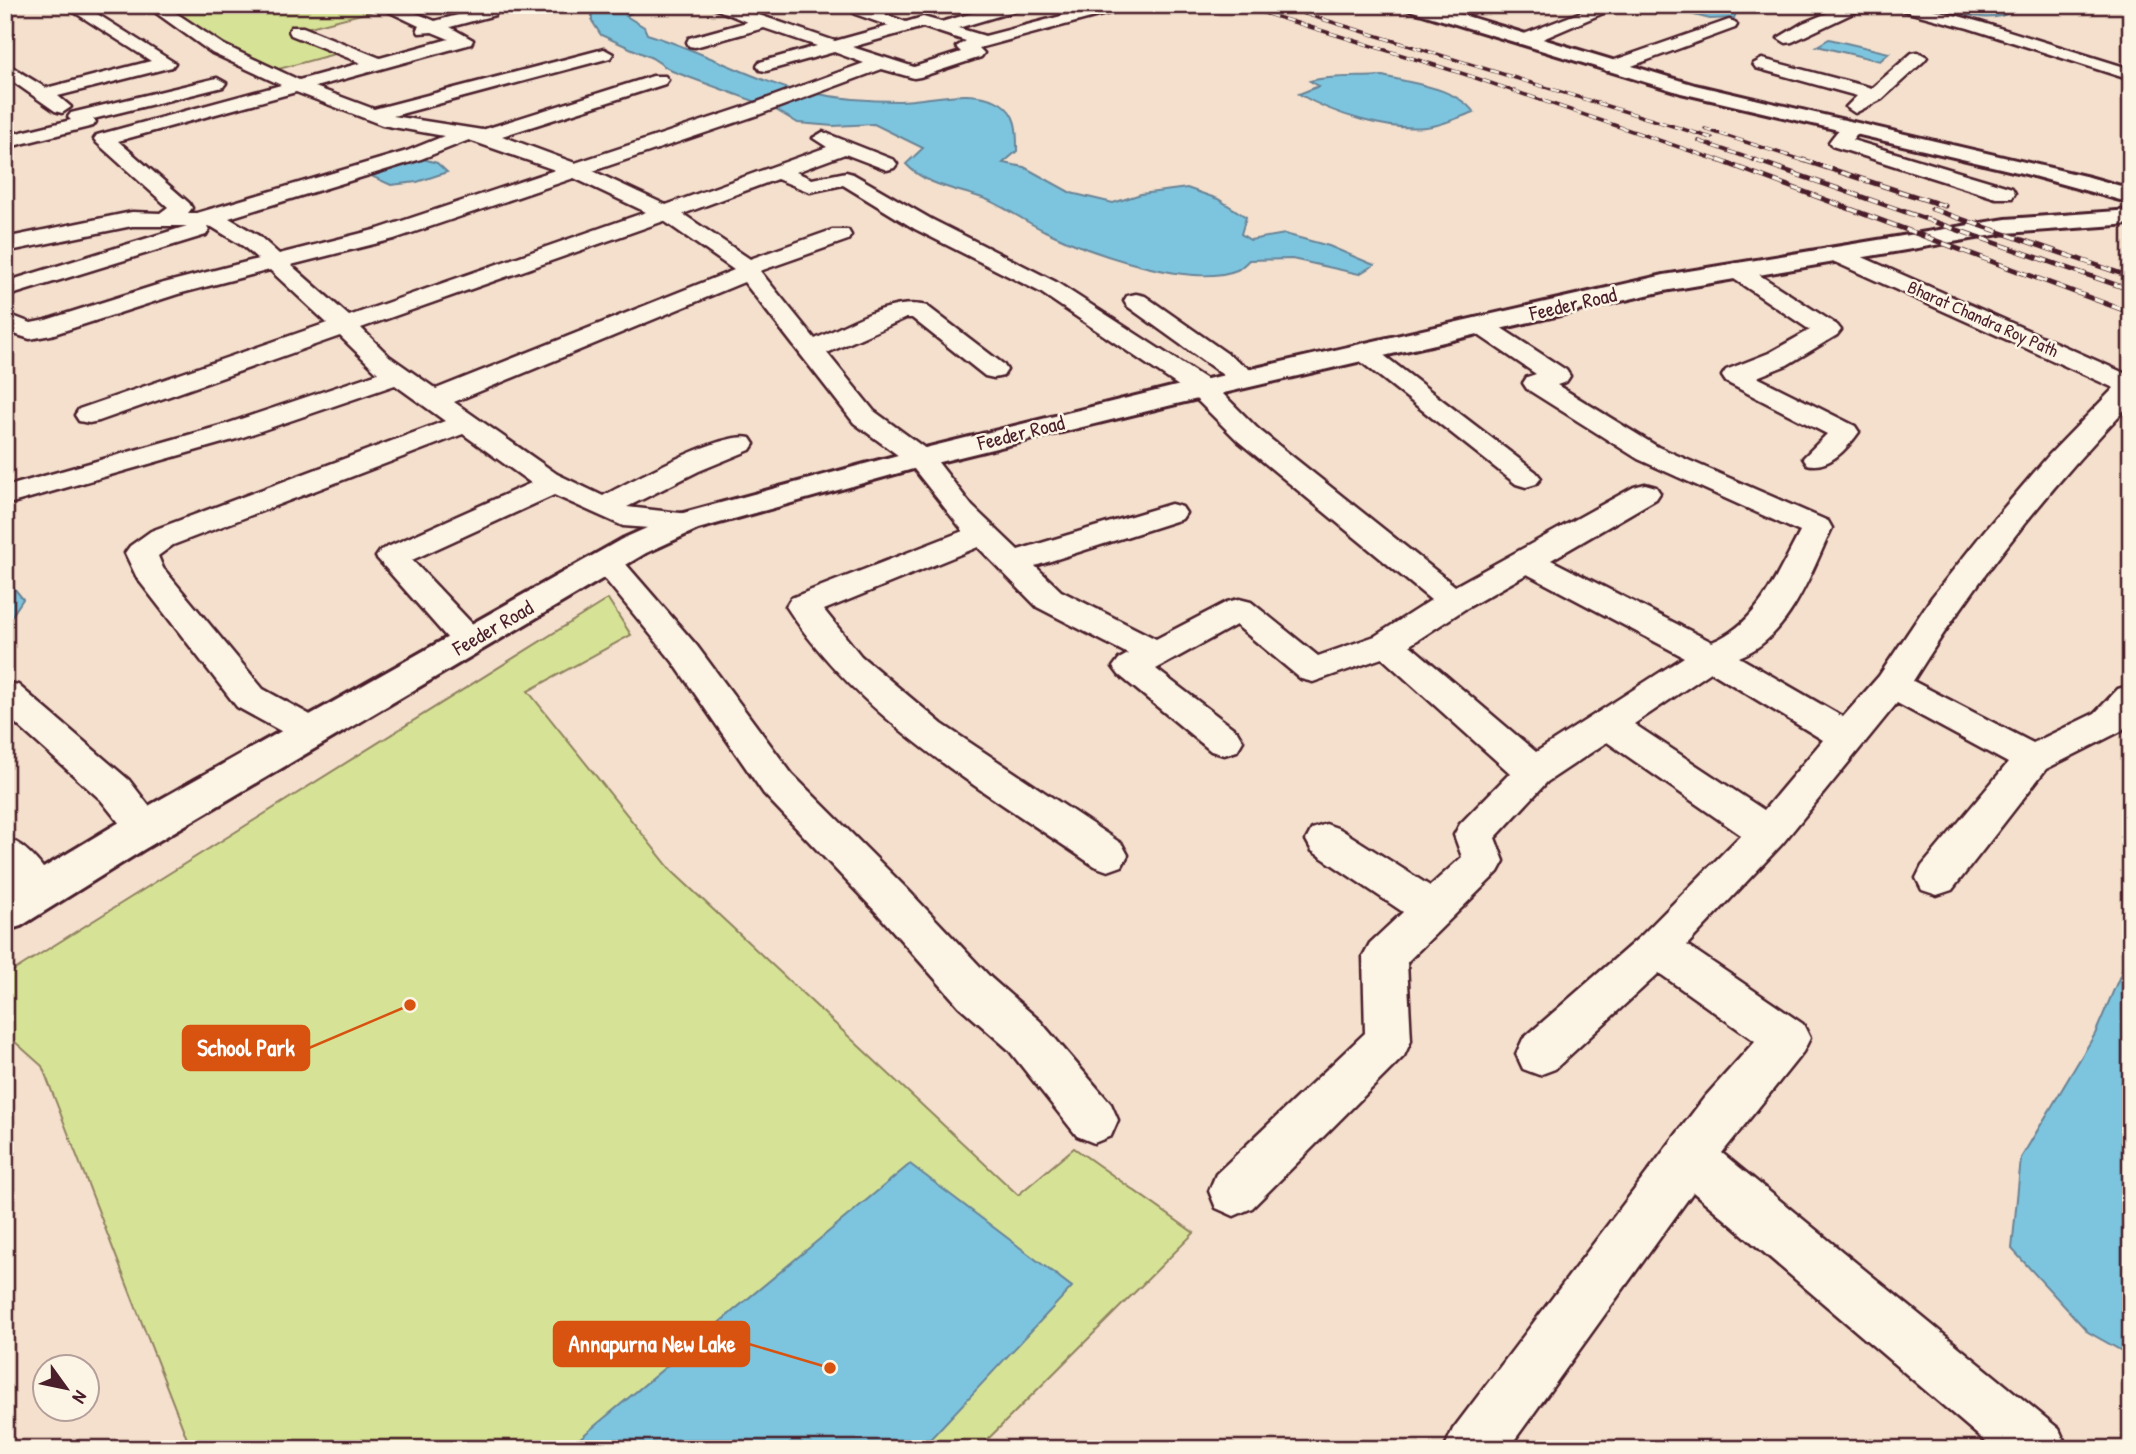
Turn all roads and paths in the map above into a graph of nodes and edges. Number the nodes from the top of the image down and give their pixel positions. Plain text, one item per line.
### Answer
1 (71, 5) edge
2 (153, 5) edge
3 (383, 5) edge
4 (470, 5) edge
5 (714, 5) edge
6 (928, 5) edge
7 (1019, 5) edge
8 (1412, 5) edge
9 (1614, 5) edge
10 (1862, 5) edge
11 (1899, 5) edge
12 (1107, 9) dead end
13 (875, 11) edge
14 (762, 23) junction
15 (2020, 24) dead end
16 (1729, 25) dead end
17 (903, 26) junction
18 (434, 27) junction
19 (940, 28) junction
20 (297, 31) dead end
21 (1996, 32) junction
22 (408, 33) dead end
23 (1786, 38) dead end
24 (1525, 40) junction
25 (695, 42) dead end
26 (985, 42) junction
27 (370, 43) dead end
28 (833, 47) junction
29 (344, 50) junction
30 (604, 54) dead end
31 (1918, 57) dead end
32 (237, 58) junction
33 (881, 63) junction
34 (213, 64) dead end
35 (379, 64) junction
36 (1762, 64) dead end
37 (766, 66) dead end
38 (1612, 67) junction
39 (5, 68) edge
40 (265, 71) junction
41 (175, 74) dead end
42 (2131, 75) edge
43 (659, 80) dead end
44 (299, 86) junction
45 (16, 95) dead end
46 (1875, 95) junction
47 (46, 96) junction
48 (373, 115) junction
49 (82, 120) junction
50 (1844, 126) junction
51 (121, 134) junction
52 (475, 135) junction
53 (816, 135) dead end
54 (5, 142) edge
55 (845, 147) junction
56 (887, 164) dead end
57 (574, 170) junction
58 (778, 172) junction
59 (2004, 193) dead end
60 (2131, 196) edge
61 (666, 213) junction
62 (2131, 217) edge
63 (165, 219) junction
64 (210, 221) junction
65 (840, 235) dead end
66 (5, 245) edge
67 (1834, 253) junction
68 (275, 264) junction
69 (748, 270) junction
70 (1736, 270) junction
71 (5, 290) edge
72 (1136, 301) dead end
73 (5, 320) edge
74 (344, 325) junction
75 (1480, 325) junction
76 (809, 351) junction
77 (1364, 352) junction
78 (994, 370) dead end
79 (399, 375) junction
80 (1246, 379) junction
81 (2131, 387) edge
82 (1202, 389) junction
83 (434, 400) junction
84 (89, 415) dead end
85 (466, 423) junction
86 (740, 444) dead end
87 (920, 458) junction
88 (1817, 458) dead end
89 (1526, 478) dead end
90 (555, 484) junction
91 (1645, 493) dead end
92 (5, 496) edge
93 (603, 507) junction
94 (1171, 513) dead end
95 (687, 522) junction
96 (983, 534) junction
97 (1527, 561) junction
98 (607, 562) junction
99 (1012, 563) junction
100 (1453, 601) junction
101 (469, 641) junction
102 (1387, 644) junction
103 (1156, 654) junction
104 (1710, 656) junction
105 (1892, 685) junction
106 (5, 694) edge
107 (2131, 698) edge
108 (1607, 724) junction
109 (312, 732) junction
110 (1847, 737) junction
111 (1224, 741) dead end
112 (2033, 759) junction
113 (1534, 772) junction
114 (146, 828) junction
115 (1768, 833) junction
116 (1326, 840) dead end
117 (5, 853) edge
118 (1108, 855) dead end
119 (1937, 878) dead end
120 (22, 903) edge
121 (1433, 910) junction
122 (1657, 948) junction
123 (1539, 1054) dead end
124 (1094, 1120) dead end
125 (1689, 1157) junction
126 (1234, 1191) dead end
127 (1473, 1449) edge
128 (2039, 1449) edge

1 - 47 street
2 - 32 street
3 - 18 street
4 - 18 street
5 - 14 street
6 - 13 street
7 - 19 street
8 - 24 street
9 - 24 street
10 - 23 street
11 - 21 street
12 - 26 street
13 - 17 street
14 - 25 street
14 - 28 street
15 - 21 street
16 - 38 street
17 - 19 street
17 - 28 street
18 - 22 street
18 - 35 street
19 - 26 street
20 - 29 street
21 - 42 street
24 - 38 street
26 - 33 street
27 - 29 street
28 - 33 street
28 - 37 street
29 - 35 street
30 - 48 street
31 - 46 street
32 - 34 street
32 - 40 street
33 - 57 street
35 - 44 street
36 - 46 street
38 - 50 street
39 - 47 street
40 - 44 street
40 - 49 street
41 - 47 street
43 - 52 street
44 - 48 street
44 - 51 street
45 - 47 street
46 - 50 street
47 - 49 street
48 - 52 street
49 - 51 street
49 - 54 street
50 - 59 street
50 - 60 street
51 - 63 street
52 - 57 street
52 - 64 street
53 - 55 street
55 - 56 street
55 - 58 street
57 - 61 street
57 - 68 street
58 - 61 street
58 - 82 street
61 - 69 street
61 - 74 street
62 - 67 street, Feeder Road
63 - 64 street
63 - 66 street
64 - 68 street
64 - 71 street
65 - 69 street
67 - 70 street, Feeder Road
67 - 81 street, Bharat Chandra Roy Path
68 - 73 street
68 - 74 street
69 - 76 street
69 - 83 street
70 - 75 street, Feeder Road
70 - 88 street
72 - 80 street
74 - 79 street
74 - 84 street
75 - 77 street, Feeder Road
75 - 104 street
76 - 78 street
76 - 87 street
77 - 80 street, Feeder Road
77 - 89 street
79 - 83 street
79 - 92 street
80 - 82 street, Feeder Road
81 - 105 street
82 - 87 street, Feeder Road
82 - 100 street
83 - 85 street
85 - 90 street
85 - 109 street
86 - 93 street
87 - 95 street, Feeder Road
87 - 96 street
90 - 93 street
90 - 101 street
91 - 97 street
93 - 95 street
94 - 99 street
95 - 98 street, Feeder Road
96 - 99 street
96 - 118 street
97 - 100 street
97 - 104 street
98 - 101 street, Feeder Road
98 - 124 street
99 - 103 street
100 - 102 street
101 - 109 street, Feeder Road
102 - 103 street
102 - 113 street
103 - 111 street
104 - 108 street
104 - 110 street
105 - 110 street
105 - 112 street
106 - 114 street
107 - 112 street
108 - 113 street
108 - 115 street
109 - 114 street, Feeder Road
110 - 115 street
112 - 119 street
113 - 121 street
114 - 120 street, Feeder Road
115 - 122 street
116 - 121 street
117 - 120 street
121 - 126 street
122 - 123 street
122 - 125 street
125 - 127 street
125 - 128 street

